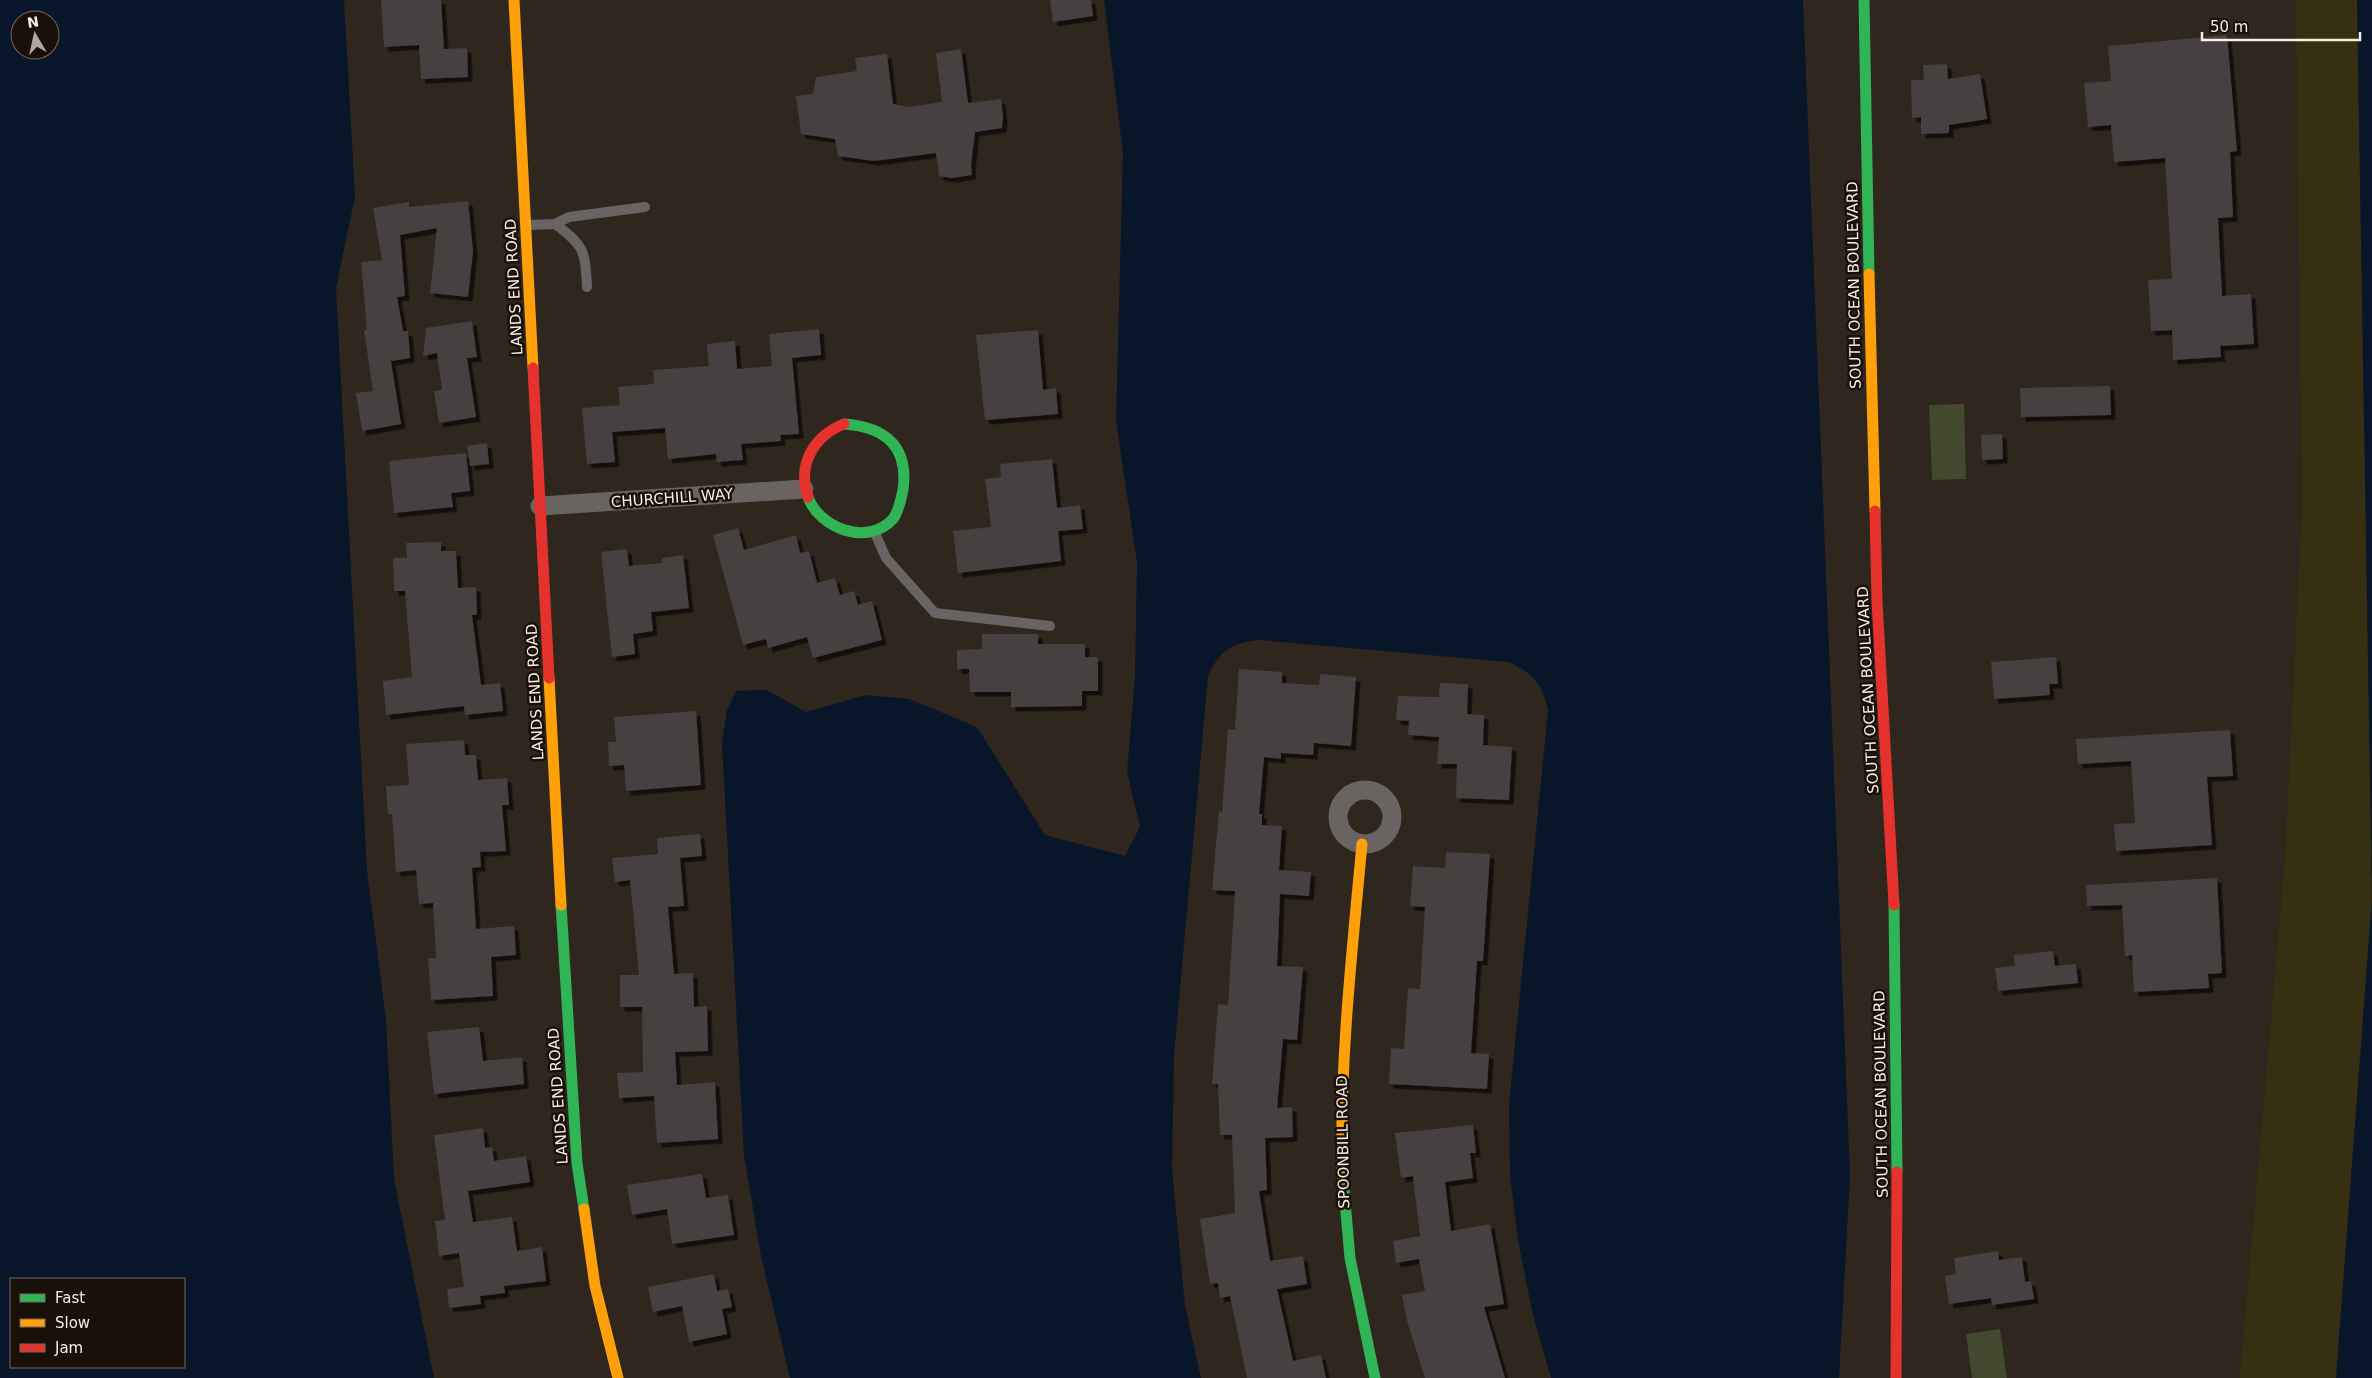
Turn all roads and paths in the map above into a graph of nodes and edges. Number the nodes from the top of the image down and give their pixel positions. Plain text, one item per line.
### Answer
1 (514, 0) edge
2 (1864, 0) edge
3 (645, 207) dead end
4 (555, 224) junction
5 (526, 225) junction
6 (587, 287) dead end
7 (804, 489) junction
8 (540, 506) junction
9 (874, 531) junction
10 (1050, 626) dead end
11 (1362, 844) dead end
12 (618, 1378) edge
13 (1375, 1378) edge
14 (1896, 1378) edge

1 - 5 street, LANDS END ROAD
2 - 14 street, SOUTH OCEAN BOULEVARD
3 - 4 lane
4 - 5 lane
4 - 6 lane
5 - 8 street, LANDS END ROAD
7 - 8 street, CHURCHILL WAY
7 - 9 street
7 - 9 street
8 - 12 street, LANDS END ROAD
9 - 10 lane
11 - 13 street, SPOONBILL ROAD

